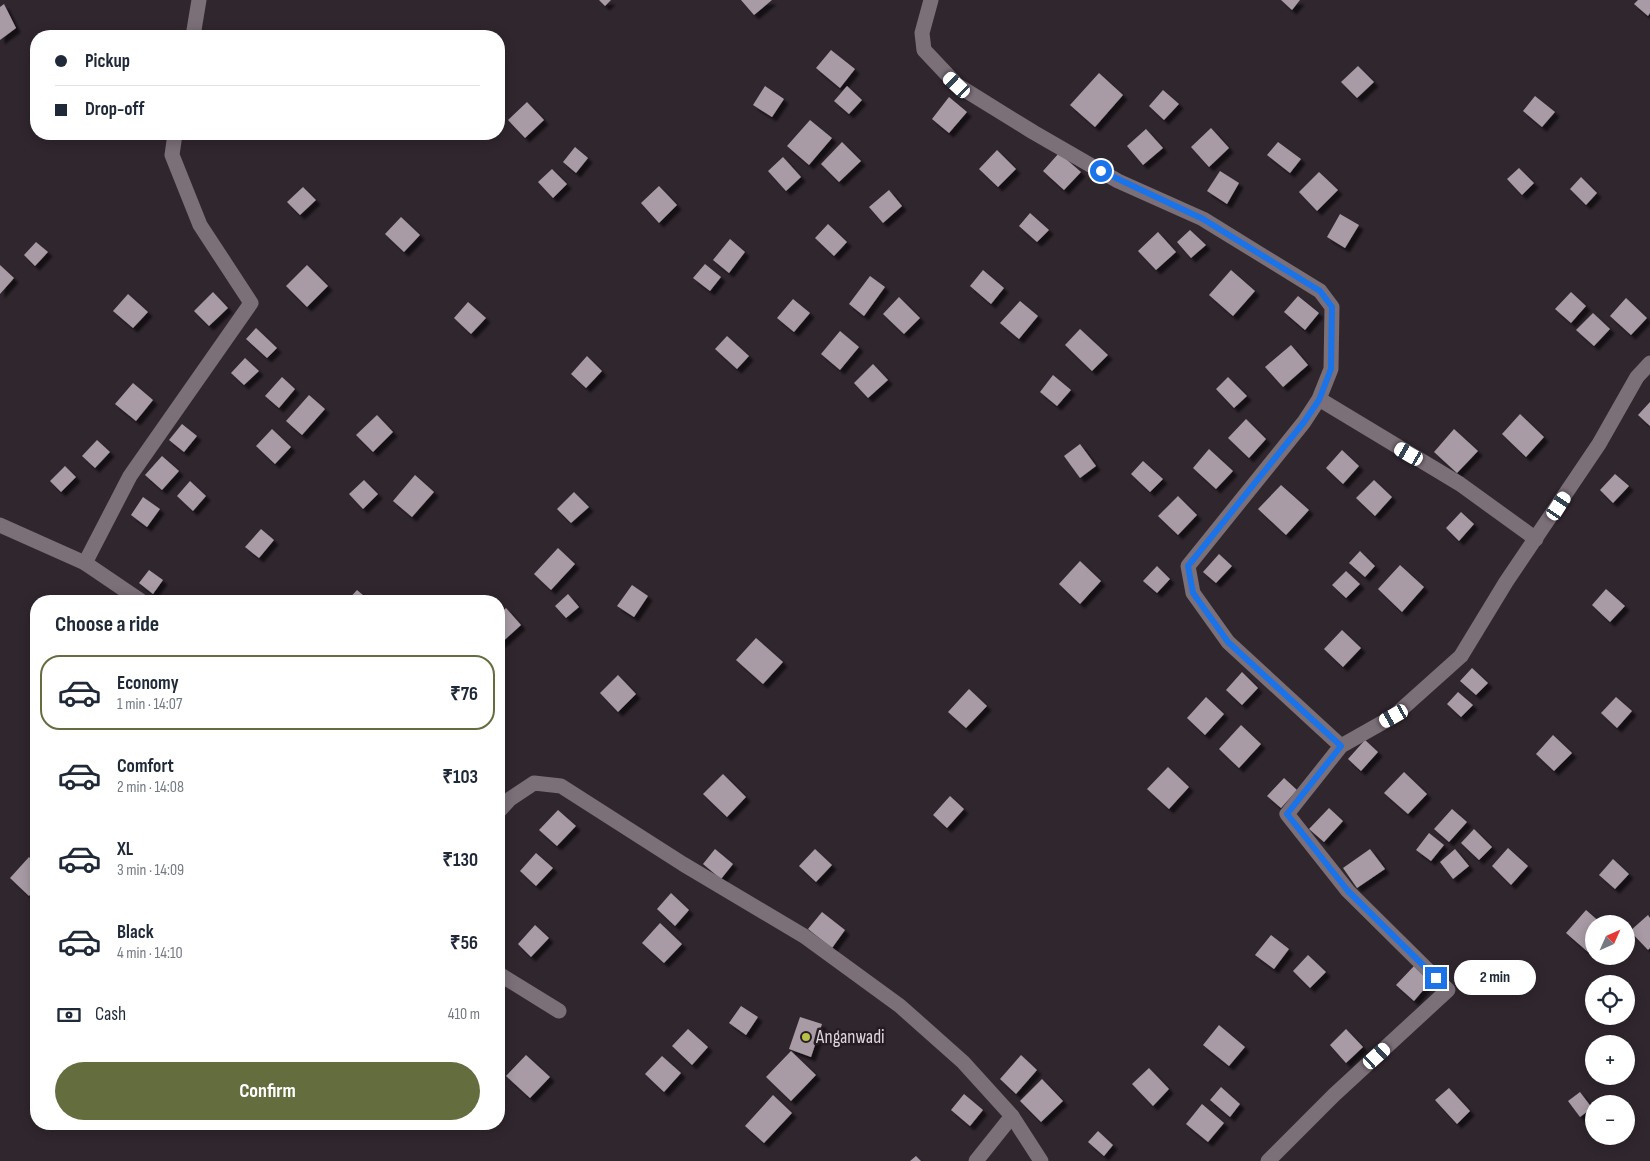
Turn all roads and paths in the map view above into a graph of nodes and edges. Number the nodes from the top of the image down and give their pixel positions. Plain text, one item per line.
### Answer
1 (199, 0) edge
2 (931, 0) edge
3 (194, 30) edge
4 (174, 140) edge
5 (1650, 363) edge
6 (1319, 400) junction
7 (0, 525) edge
8 (1536, 539) junction
9 (85, 562) junction
10 (132, 595) edge
11 (1341, 746) junction
12 (505, 804) edge
13 (505, 978) edge
14 (559, 1011) dead end
15 (1012, 1116) junction
16 (976, 1161) edge
17 (1041, 1161) edge
18 (1268, 1161) edge

1 - 3 street
2 - 6 street
4 - 9 street
5 - 8 street
6 - 8 street
6 - 11 street
7 - 9 street
8 - 11 street
9 - 10 street
11 - 18 street
12 - 15 street
13 - 14 street
15 - 16 street
15 - 17 street

